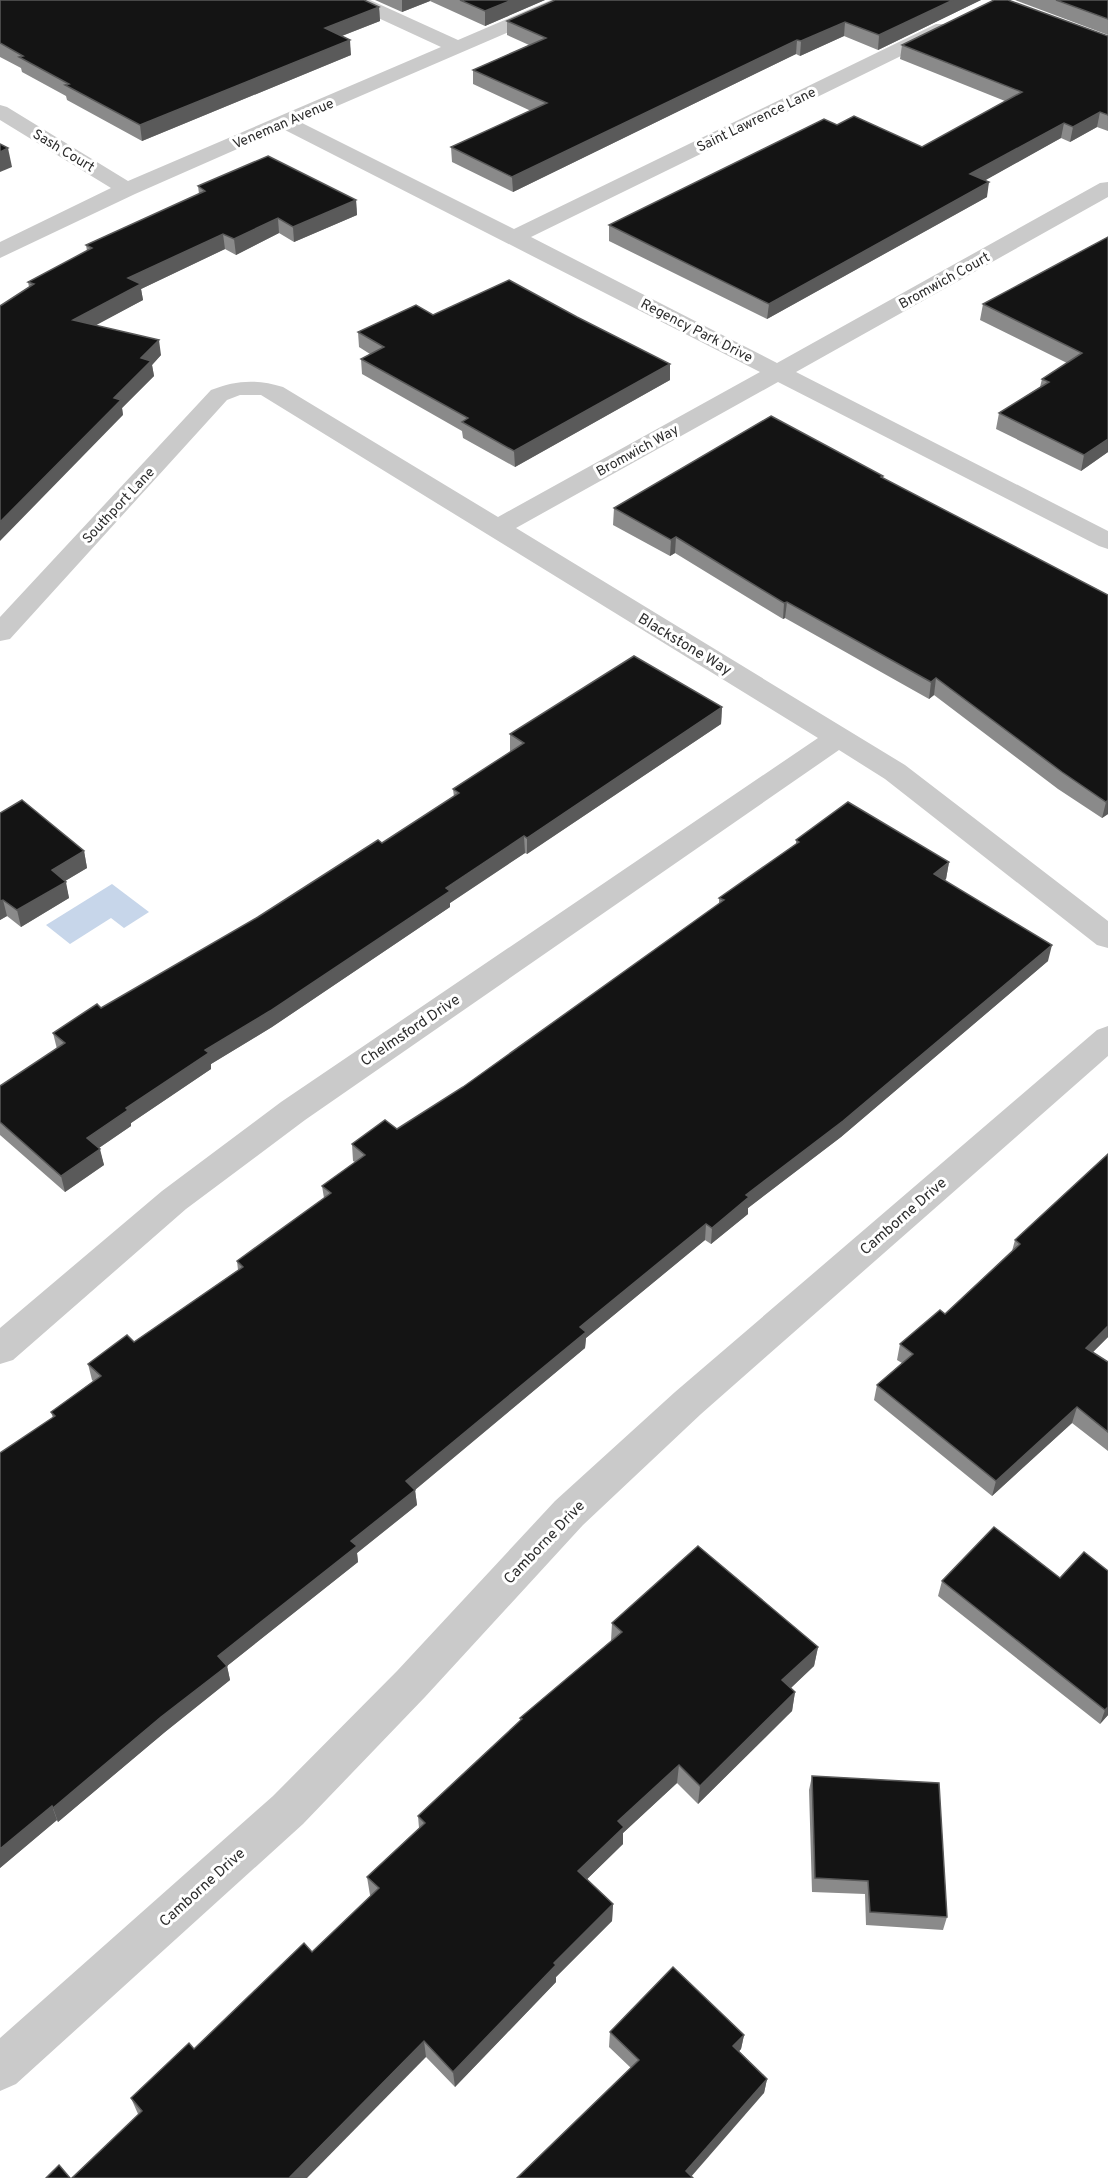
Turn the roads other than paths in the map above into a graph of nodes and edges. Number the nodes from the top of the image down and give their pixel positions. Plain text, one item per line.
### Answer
1 (355, 0) edge
2 (567, 0) edge
3 (965, 18) edge
4 (457, 47) junction
5 (0, 111) edge
6 (285, 122) junction
7 (1108, 188) edge
8 (127, 189) junction
9 (514, 237) junction
10 (0, 251) edge
11 (779, 372) junction
12 (242, 387) joint
13 (496, 528) junction
14 (1106, 537) edge
15 (0, 633) edge
16 (839, 737) junction
17 (1108, 937) edge
18 (1108, 1038) edge
19 (0, 1349) edge
20 (0, 2068) edge

1 - 4 street
2 - 4 street, Veneman Avenue
3 - 9 street, Saint Lawrence Lane
4 - 6 street, Veneman Avenue
5 - 8 street, Sash Court
6 - 8 street, Veneman Avenue
6 - 9 street, Regency Park Drive
7 - 11 street, Bromwich Court
8 - 10 street, Veneman Avenue
9 - 11 street, Regency Park Drive
11 - 13 street, Bromwich Way
11 - 14 street, Regency Park Drive
12 - 13 street, Blackstone Way
12 - 15 street, Southport Lane
13 - 16 street, Blackstone Way
16 - 17 street, Blackstone Way
16 - 19 street, Chelmsford Drive
18 - 20 street, Camborne Drive

